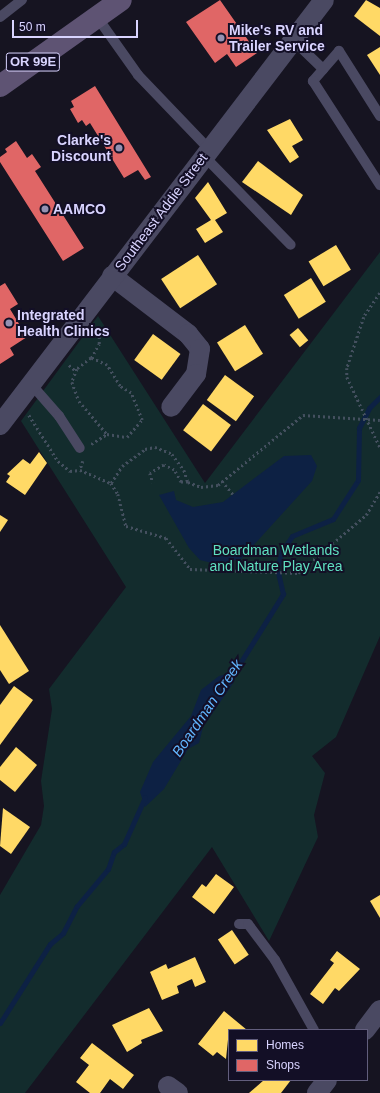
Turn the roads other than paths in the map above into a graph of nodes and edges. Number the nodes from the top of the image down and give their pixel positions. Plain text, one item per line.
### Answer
1 (22, 0) edge
2 (324, 0) edge
3 (109, 6) edge
4 (0, 17) edge
5 (293, 40) junction
6 (323, 69) junction
7 (0, 86) edge
8 (380, 116) edge
9 (206, 153) junction
10 (380, 185) edge
11 (291, 245) dead end
12 (112, 276) junction
13 (31, 384) junction
14 (171, 407) dead end
15 (0, 425) edge
16 (80, 448) road end
17 (239, 924) dead end
18 (380, 1010) edge
19 (313, 1029) edge
20 (366, 1029) edge
21 (326, 1081) edge
22 (317, 1093) edge

1 - 4 lane
2 - 5 street, Southeast Addie Street
3 - 7 main road, OR 99E
3 - 9 lane
5 - 6 lane
5 - 9 street, Southeast Addie Street
6 - 8 lane
6 - 10 lane
9 - 11 lane
9 - 12 street, Southeast Addie Street
12 - 13 street, Southeast Addie Street
12 - 14 street
13 - 15 street, Southeast Addie Street
13 - 16 lane
17 - 19 lane
18 - 20 street
21 - 22 street

